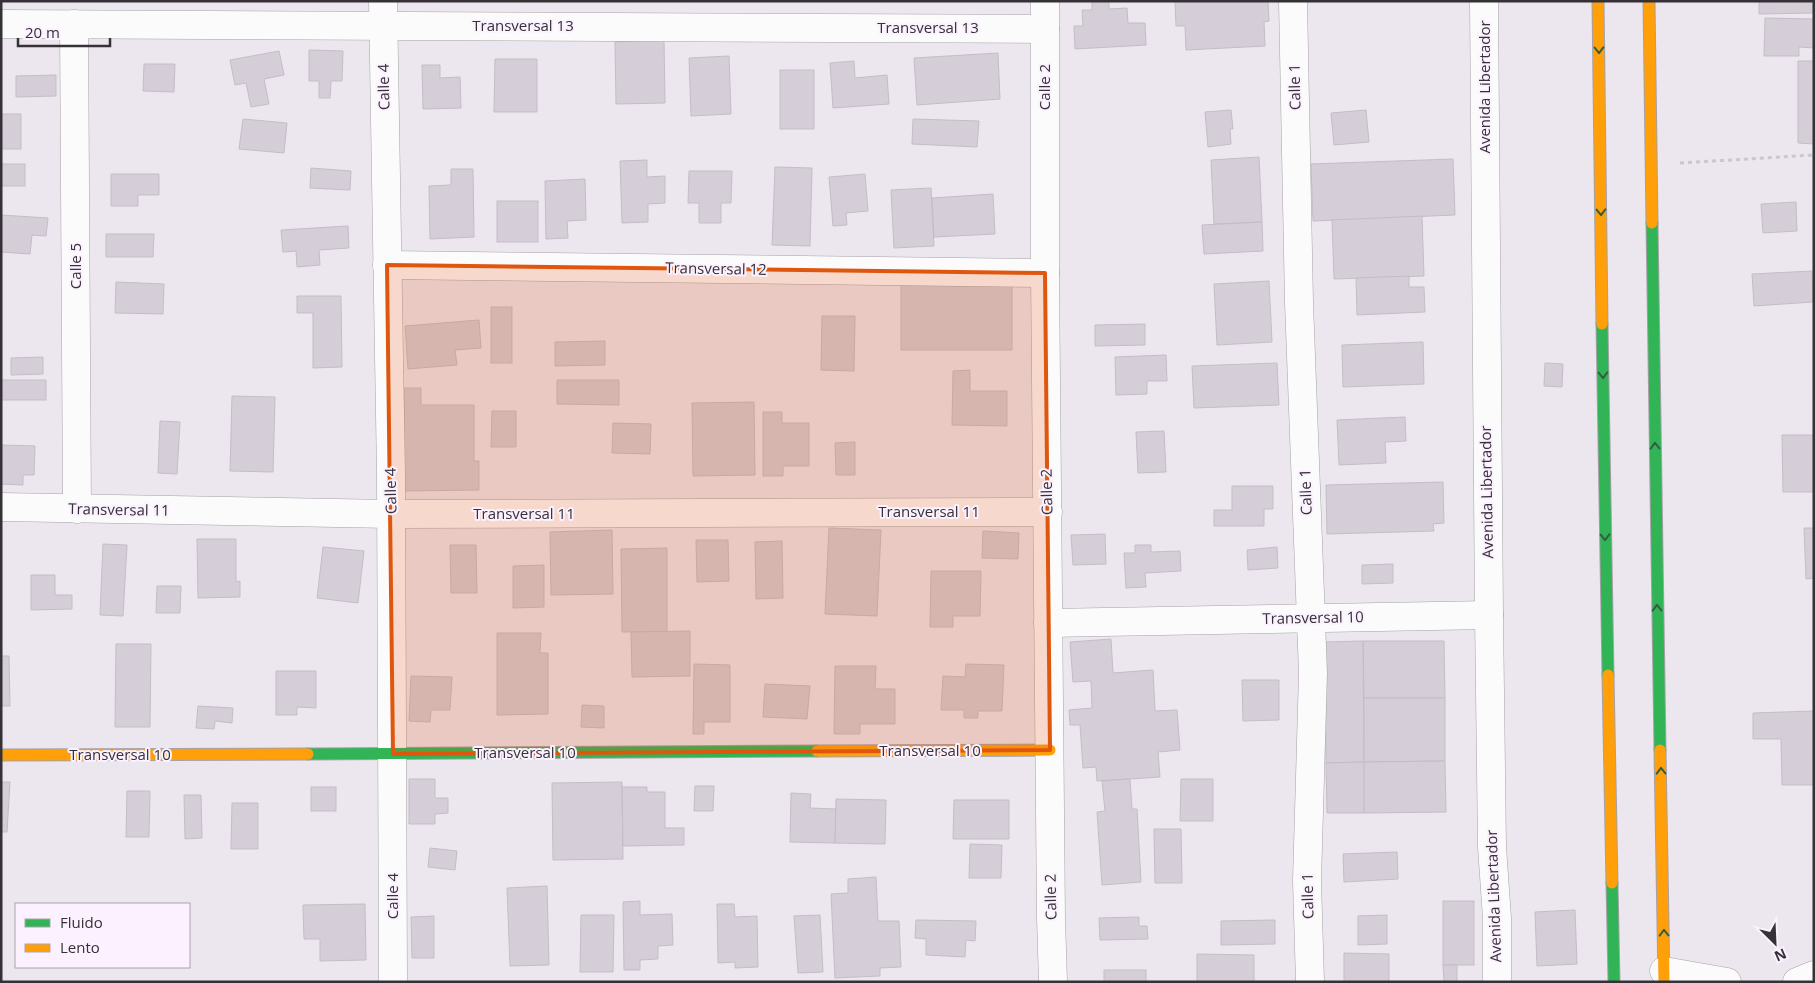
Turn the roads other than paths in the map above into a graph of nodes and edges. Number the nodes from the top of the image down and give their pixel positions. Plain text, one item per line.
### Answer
1 (1045, 1) edge
2 (1293, 1) edge
3 (1484, 1) edge
4 (1598, 1) edge
5 (1649, 1) edge
6 (383, 13) edge
7 (1, 24) edge
8 (74, 24) junction
9 (1045, 28) junction
10 (387, 264) junction
11 (1045, 273) junction
12 (1, 508) edge
13 (77, 509) junction
14 (1048, 512) junction
15 (391, 514) junction
16 (1489, 615) junction
17 (1311, 618) junction
18 (1048, 623) junction
19 (1050, 750) junction
20 (392, 754) junction
21 (1, 755) edge
22 (1814, 974) edge
23 (1664, 976) edge
24 (393, 982) edge
25 (1053, 982) edge
26 (1310, 982) edge
27 (1497, 982) edge
28 (1614, 982) edge
29 (1727, 982) edge
30 (1797, 982) edge

1 - 9 street, Calle 2
2 - 17 street, Calle 1
3 - 16 street, Avenida Libertador
4 -> 28 main road
23 -> 5 main road
6 - 8 street, Transversal 13
6 - 9 street, Transversal 13
6 - 10 street, Calle 4
7 - 8 street, Transversal 13
8 - 13 street, Calle 5
9 - 11 street, Calle 2
10 - 11 street, Transversal 12
10 - 15 street, Calle 4
11 - 14 street, Calle 2
12 - 13 street, Transversal 11
13 - 15 street, Transversal 11
14 - 15 street, Transversal 11
14 - 18 street, Calle 2
15 - 20 street, Calle 4
16 - 17 street, Transversal 10
16 - 27 street, Avenida Libertador
17 - 18 street, Transversal 10
17 - 26 street, Calle 1
18 - 19 street, Calle 2
19 - 20 main road, Transversal 10
19 - 25 street, Calle 2
20 - 21 main road, Transversal 10
20 - 24 street, Calle 4
22 - 30 street
23 - 29 street

